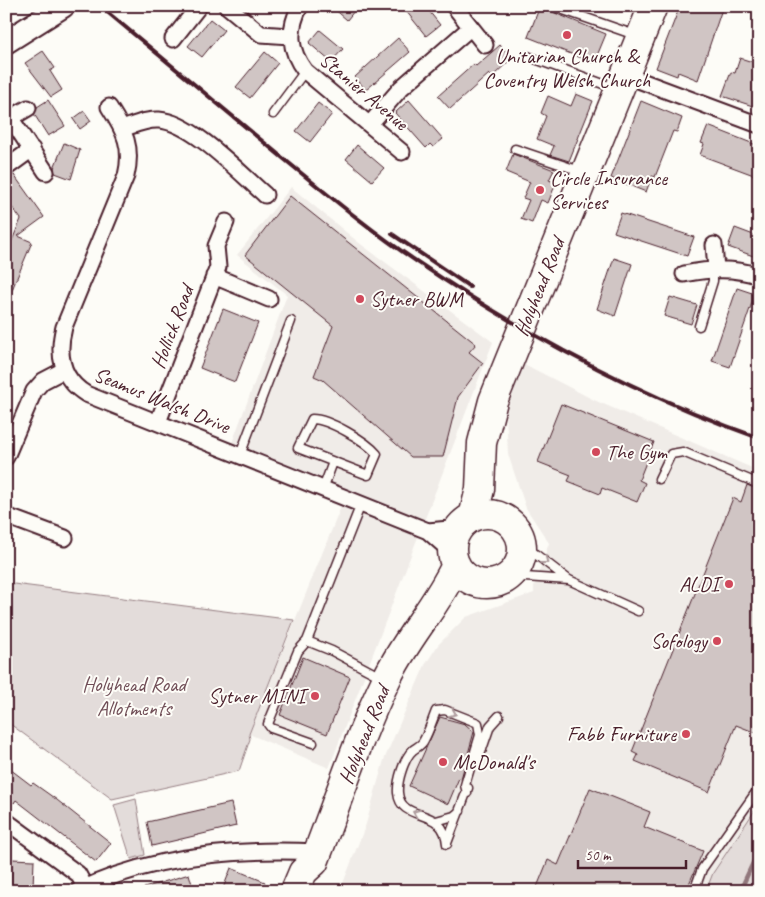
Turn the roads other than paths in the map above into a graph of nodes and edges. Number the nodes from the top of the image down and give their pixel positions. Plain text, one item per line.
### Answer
1 (64, 6) edge
2 (199, 6) edge
3 (227, 6) edge
4 (300, 6) edge
5 (454, 6) edge
6 (552, 6) edge
7 (653, 6) edge
8 (470, 28) junction
9 (290, 36) junction
10 (640, 37) junction
11 (173, 39) dead end
12 (6, 42) edge
13 (485, 45) dead end
14 (527, 56) dead end
15 (305, 71) junction
16 (622, 82) junction
17 (109, 107) dead end
18 (28, 108) dead end
19 (273, 114) dead end
20 (9, 115) edge
21 (370, 124) junction
22 (759, 125) edge
23 (122, 129) junction
24 (32, 149) junction
25 (515, 149) dead end
26 (402, 152) dead end
27 (6, 168) edge
28 (46, 172) dead end
29 (585, 173) junction
30 (265, 195) dead end
31 (226, 222) dead end
32 (714, 246) dead end
33 (715, 269) junction
34 (684, 274) dead end
35 (214, 276) junction
36 (759, 276) edge
37 (269, 298) dead end
38 (291, 321) dead end
39 (699, 326) dead end
40 (64, 370) junction
41 (158, 422) junction
42 (486, 430) junction
43 (240, 455) junction
44 (6, 456) edge
45 (333, 462) junction
46 (659, 479) dead end
47 (759, 484) edge
48 (323, 488) junction
49 (361, 504) junction
50 (6, 516) edge
51 (428, 531) junction
52 (516, 534) junction
53 (65, 538) dead end
54 (461, 541) junction
55 (499, 580) junction
56 (569, 580) junction
57 (638, 611) dead end
58 (427, 614) junction
59 (306, 640) junction
60 (386, 679) junction
61 (499, 716) dead end
62 (313, 744) dead end
63 (759, 788) edge
64 (467, 792) junction
65 (460, 812) junction
66 (6, 821) edge
67 (436, 821) junction
68 (316, 857) junction
69 (82, 889) edge
70 (295, 891) edge
71 (314, 891) edge
72 (694, 891) edge

1 - 12 street
2 - 11 street
3 - 9 street
4 - 9 street
5 - 8 street
6 - 10 lane
7 - 10 highway, Holyhead Road
8 - 13 street
8 - 21 street
9 - 15 street, Stanier Avenue
10 - 16 highway, Holyhead Road
14 - 16 lane
15 - 19 lane
15 - 21 street, Stanier Avenue
16 - 22 street
16 - 29 highway, Holyhead Road
17 - 23 street, Seamus Walsh Drive
18 - 20 street
20 - 24 street
21 - 26 street, Stanier Avenue
23 - 30 street
23 - 40 street, Seamus Walsh Drive
24 - 27 street
24 - 28 street
25 - 29 lane
29 - 42 highway, Holyhead Road
31 - 35 street, Hollick Road
32 - 33 street
33 - 34 street
33 - 36 street
33 - 39 lane
35 - 37 street, Hollick Road
35 - 41 street, Hollick Road
38 - 43 lane
40 - 41 street, Seamus Walsh Drive
40 - 44 street
41 - 43 street, Seamus Walsh Drive
42 - 52 highway, Holyhead Road
42 - 54 highway, Holyhead Road
43 - 48 street, Seamus Walsh Drive
45 - 45 lane
45 - 48 lane
46 - 47 lane
48 - 49 street, Seamus Walsh Drive
49 - 51 street, Seamus Walsh Drive
49 - 59 lane
50 - 53 street
51 - 54 street
51 - 54 street
52 - 54 highway
52 - 55 highway
52 -> 56 lane
54 - 55 highway
54 - 58 highway, Holyhead Road
55 - 56 lane
55 - 58 highway, Holyhead Road
56 - 57 lane
58 - 60 highway, Holyhead Road
59 - 60 lane
59 - 62 lane
60 - 68 highway, Holyhead Road
61 - 64 lane
63 - 72 lane
64 - 65 lane
67 -> 64 lane
65 - 67 lane
65 - 67 lane
66 - 69 street
68 - 69 street
68 - 70 highway, Holyhead Road
68 - 71 highway, Holyhead Road

